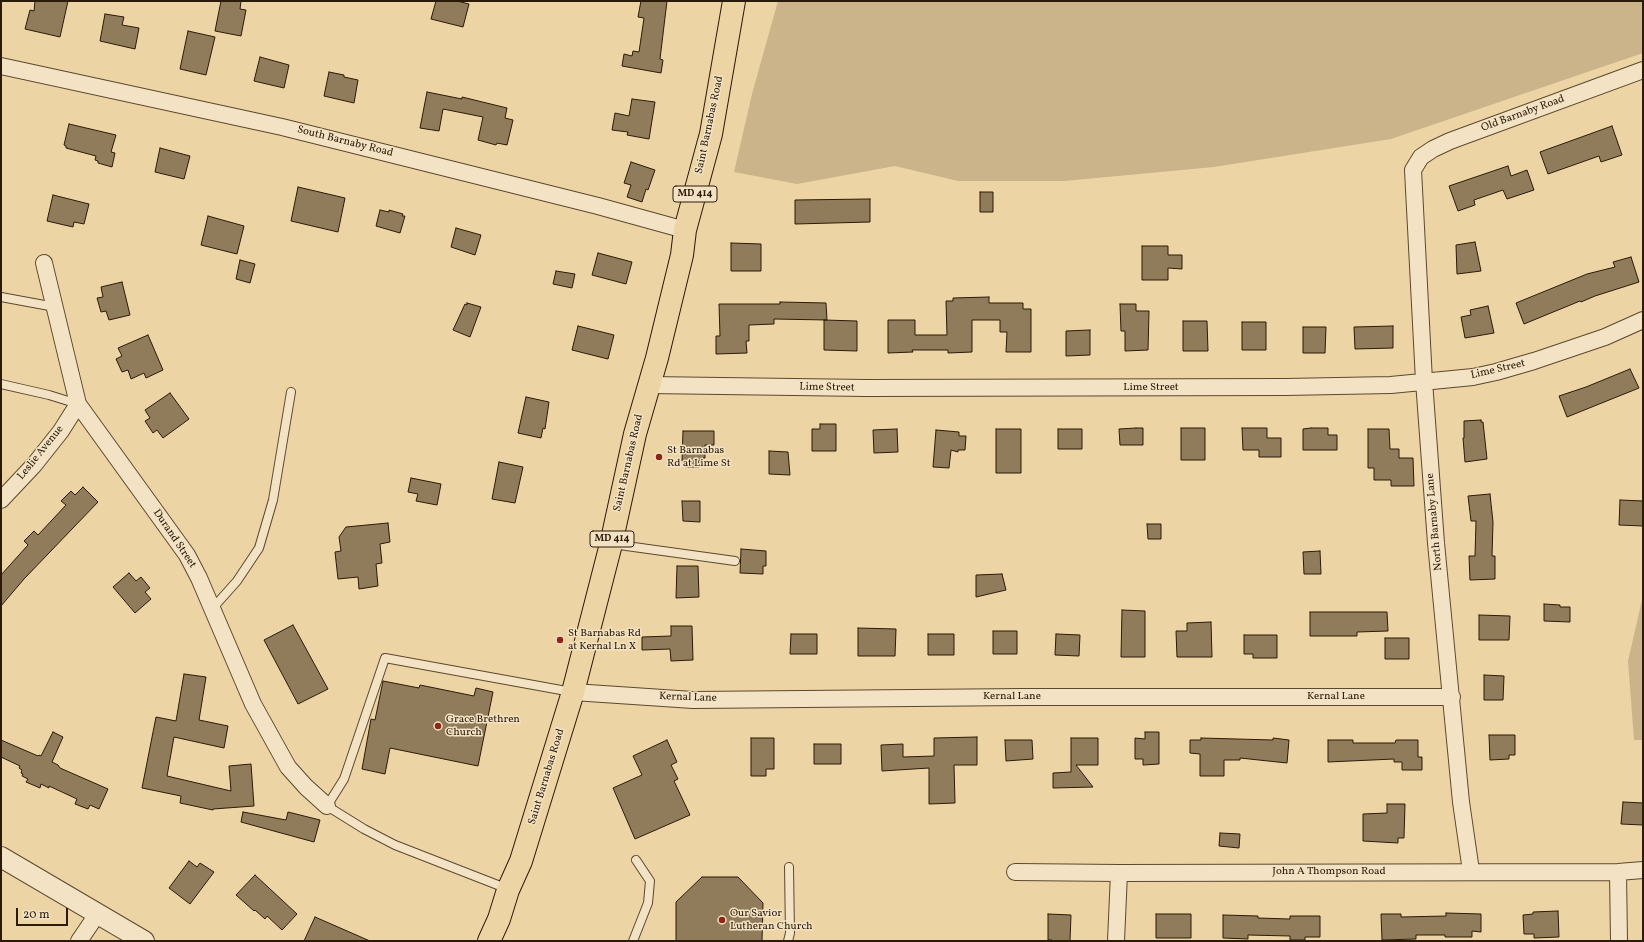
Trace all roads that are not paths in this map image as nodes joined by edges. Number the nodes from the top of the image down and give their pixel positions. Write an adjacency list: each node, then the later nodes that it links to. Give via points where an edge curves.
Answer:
1 (734, 1): 5 (main road, Saint Barnabas Road / MD 414, via 711,134)
2 (1, 66): 5 (street, South Barnaby Road, via 282,127)
3 (1643, 70): 4 (street, Old Barnaby Road, via 1450,141 1421,157)
4 (1413, 170): 10 (street, North Barnaby Lane)
5 (685, 230): 12 (main road, Saint Barnabas Road / MD 414, via 682,255)
6 (44, 263): 8 (street, Durand Street)
7 (1, 297): 8 (lane)
8 (55, 307): 14 (street, Durand Street)
9 (1643, 320): 10 (street, Lime Street, via 1605,337 1496,372 1473,377)
10 (1424, 381): 12 (street, Lime Street, via 1391,385 1277,387 866,388); 20 (street, North Barnaby Lane, via 1436,543)
11 (1, 384): 14 (lane)
12 (649, 385): 16 (main road, Saint Barnabas Road / MD 414, via 635,434)
13 (291, 392): 18 (lane, via 273,500 258,548 238,581)
14 (78, 404): 15 (street, Leslie Avenue, via 61,431 34,465); 18 (street, Durand Street, via 187,555)
15 (2, 497)
16 (611, 544): 17 (lane); 19 (main road, Saint Barnabas Road / MD 414)
17 (735, 561)
18 (212, 610): 21 (street, Durand Street, via 269,736 288,768)
19 (573, 692): 20 (street, Kernal Lane, via 693,700); 21 (lane, via 385,658 344,778); 30 (main road, Saint Barnabas Road / MD 414, via 521,861)
20 (1452, 697): 26 (street, North Barnaby Lane, via 1461,802)
21 (327, 806): 30 (lane, via 395,845)
22 (1, 857): 31 (street)
23 (636, 860): 35 (lane, via 650,881 648,903)
24 (789, 867): 36 (lane)
25 (1643, 870): 28 (street, John A Thompson Road)
26 (1471, 871): 28 (street, John A Thompson Road); 29 (street, John A Thompson Road)
27 (1015, 872): 29 (street, John A Thompson Road)
28 (1618, 872): 38 (street)
29 (1119, 873): 37 (street)
30 (508, 890): 34 (main road, Saint Barnabas Road / MD 414)
31 (98, 913): 32 (street); 33 (street)
32 (79, 941)
33 (144, 941)
34 (489, 941)
35 (633, 941)
36 (788, 941)
37 (1116, 941)
38 (1619, 941)

